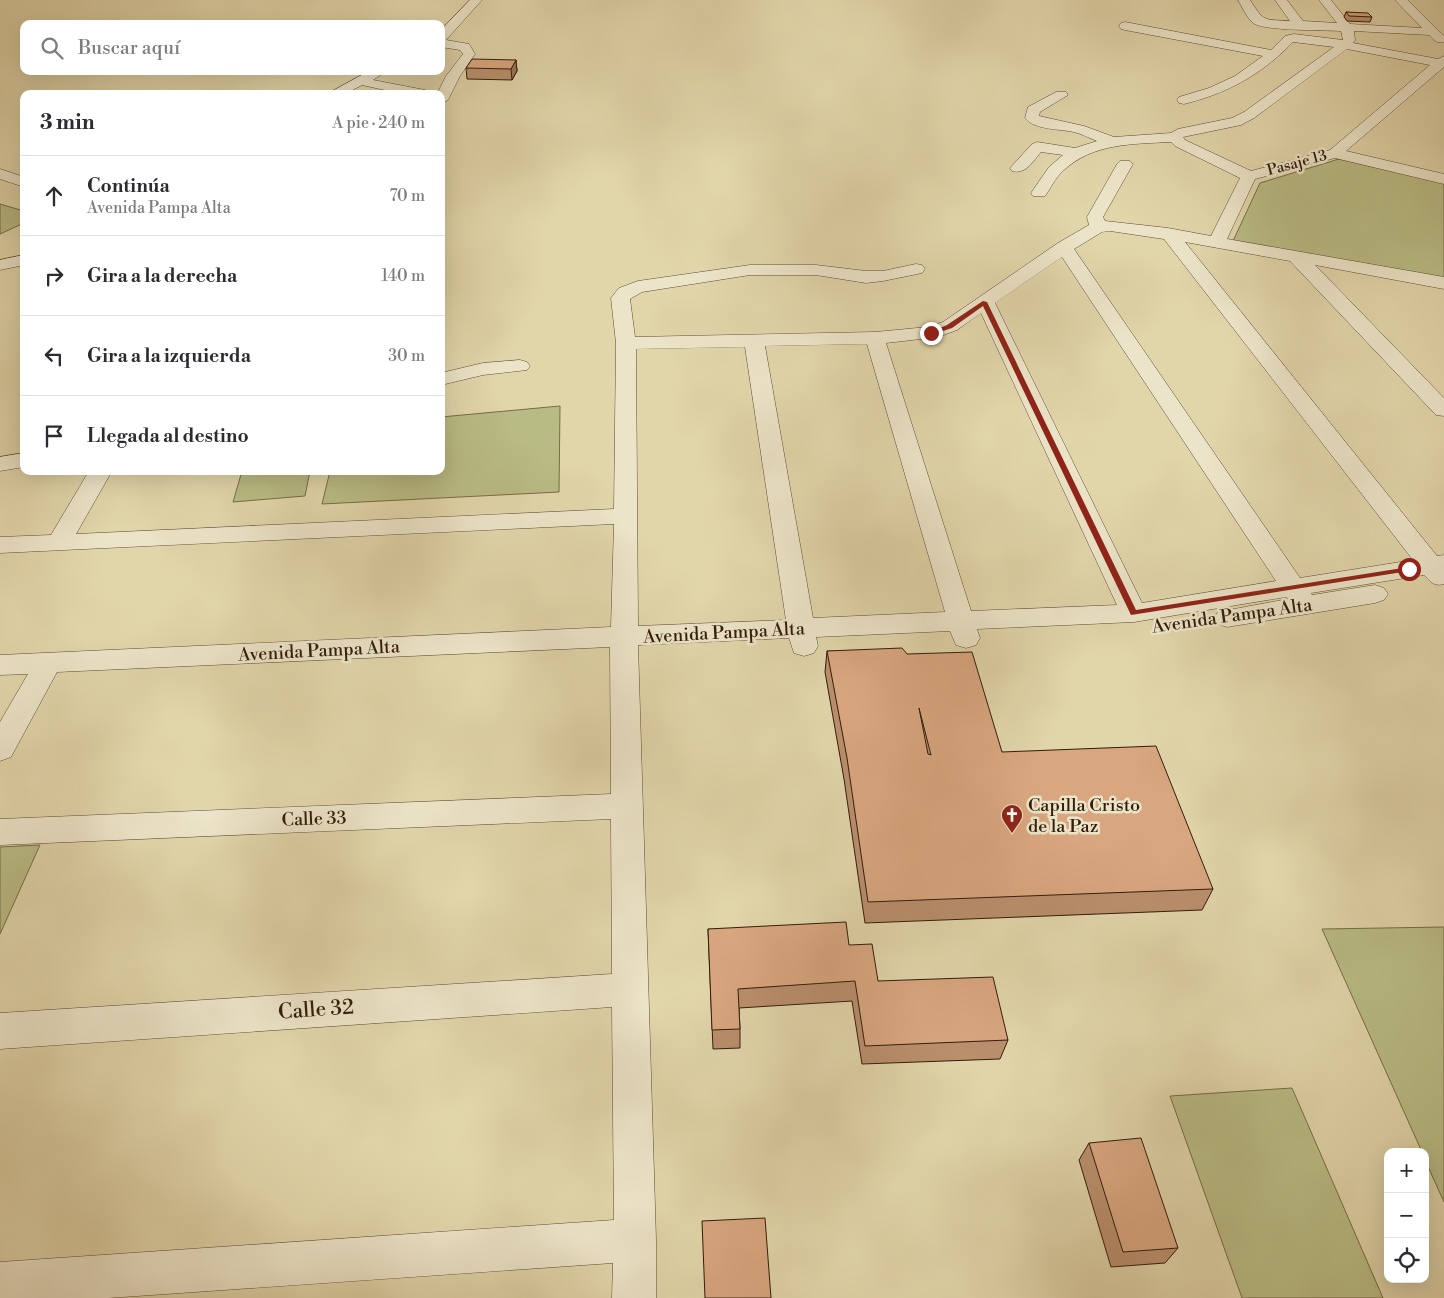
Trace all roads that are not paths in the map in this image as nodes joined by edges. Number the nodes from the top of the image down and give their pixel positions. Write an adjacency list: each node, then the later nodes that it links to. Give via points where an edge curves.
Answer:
1 (476, 0): 10 (street)
2 (1244, 0): 7 (street, via 1259,22)
3 (1281, 0): 7 (street)
4 (1325, 0): 8 (street)
5 (1401, 0): 9 (street)
6 (1125, 26): 14 (street)
7 (1300, 26): 8 (street)
8 (1347, 28): 9 (street); 13 (street, via 1349,40)
9 (1436, 30): 12 (street)
10 (445, 34)
11 (445, 44): 20 (street, via 465,48 469,54)
12 (1444, 44)
13 (1345, 45): 14 (street, via 1294,38); 15 (street); 23 (street, via 1249,115 1236,122 1178,133)
14 (1274, 54): 22 (street, via 1240,79)
15 (1442, 61): 26 (street, Pasaje 13)
16 (371, 75): 17 (street)
17 (360, 80): 18 (street); 19 (street)
18 (341, 90)
19 (406, 90)
20 (445, 92)
21 (1060, 95): 24 (street, via 1033,110 1032,118 1079,129)
22 (1184, 100)
23 (1175, 137): 24 (street); 30 (street, via 1180,143)
24 (1113, 142): 25 (street)
25 (1076, 153): 28 (street, via 1037,147); 34 (street, via 1057,168)
26 (1334, 154): 30 (street, Pasaje 13); 32 (street)
27 (1125, 164): 35 (street, via 1095,217)
28 (1018, 168)
29 (0, 174): 31 (street); 33 (street)
30 (1249, 176): 37 (street, Pasaje 13)
31 (20, 177)
32 (1444, 179)
33 (20, 181)
34 (1039, 193)
35 (1098, 227): 36 (street); 38 (street)
36 (1168, 234): 37 (street); 57 (street)
37 (1217, 242): 39 (street)
38 (1064, 247): 44 (street); 58 (street)
39 (1296, 256): 43 (street); 50 (street)
40 (20, 261): 41 (street)
41 (0, 265)
42 (916, 269): 47 (street, via 866,277 816,270 750,270 638,287 620,298)
43 (1444, 283)
44 (985, 302): 45 (street, via 950,326 931,333); 59 (street)
45 (875, 338): 46 (street); 60 (street)
46 (754, 341): 47 (street); 61 (street)
47 (626, 343): 54 (street)
48 (520, 366): 49 (street, via 483,369)
49 (445, 378)
50 (1444, 410)
51 (20, 461): 52 (street)
52 (0, 464)
53 (99, 475): 55 (street)
54 (626, 516): 55 (street); 62 (street)
55 (59, 542): 56 (street)
56 (0, 545)
57 (1441, 573): 58 (street, Avenida Pampa Alta)
58 (1299, 597): 59 (street, Avenida Pampa Alta); 60 (street, Avenida Pampa Alta, via 1142,629)
59 (1134, 613): 60 (street, Avenida Pampa Alta)
60 (964, 630): 61 (street, Avenida Pampa Alta)
61 (802, 638): 62 (street, Avenida Pampa Alta)
62 (624, 646): 64 (street, Avenida Pampa Alta); 67 (street)
63 (0, 665): 64 (street, Avenida Pampa Alta)
64 (42, 672): 65 (street, Avenida Pampa Alta); 66 (street)
65 (0, 683)
66 (0, 749)
67 (628, 806): 68 (street, Calle 33); 69 (street)
68 (0, 832)
69 (631, 989): 70 (street, Calle 32); 71 (street)
70 (0, 1031)
71 (635, 1240): 72 (street); 73 (street)
72 (0, 1284)
73 (634, 1298)

